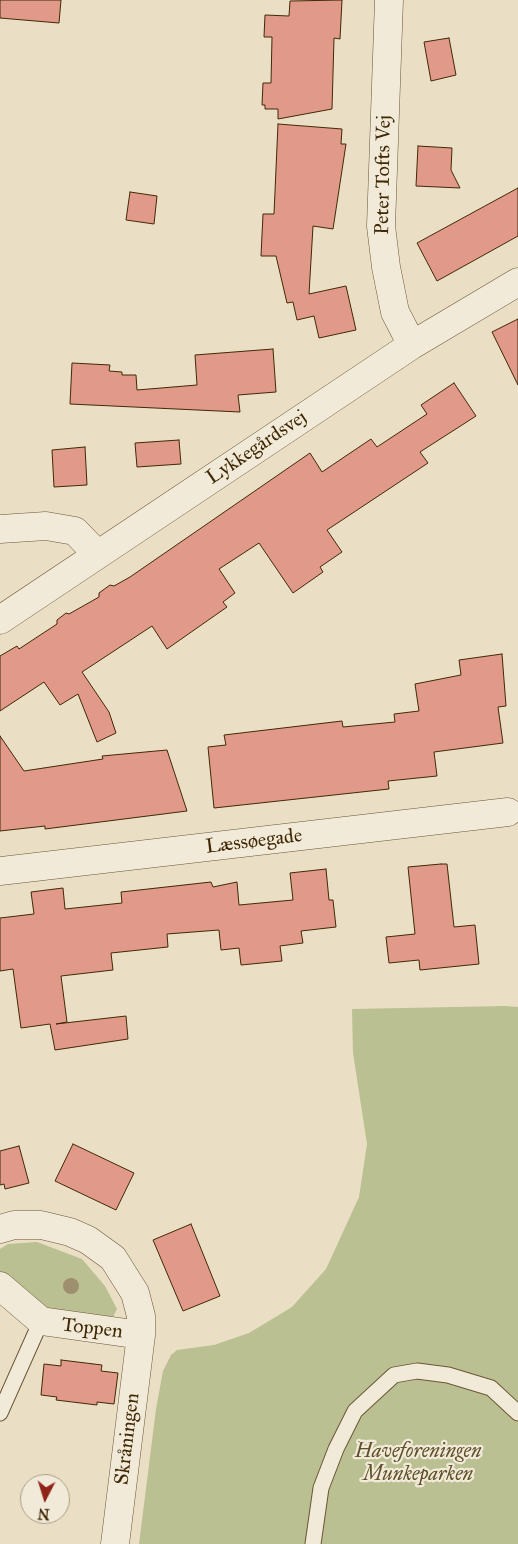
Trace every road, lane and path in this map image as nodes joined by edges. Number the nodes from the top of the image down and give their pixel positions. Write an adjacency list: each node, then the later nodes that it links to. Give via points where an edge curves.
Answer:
1 (389, 0): 3 (street, Peter Tofts Vej, via 381,226 395,312)
2 (518, 282): 3 (street, Lykkegårdsvej)
3 (412, 345): 5 (street, Lykkegårdsvej)
4 (0, 529): 5 (street, via 46,526 75,531)
5 (97, 554): 6 (street, Lykkegårdsvej)
6 (0, 620)
7 (508, 812): 8 (street, Læssøegade)
8 (0, 871)
9 (0, 1230): 12 (street, Toppen, via 14,1225 41,1225 88,1240 113,1258 135,1293 141,1316)
10 (0, 1286): 11 (street, Toppen)
11 (41, 1321): 12 (street, Toppen); 13 (lane)
12 (141, 1335): 15 (street, Skråningen)
13 (0, 1413)
14 (518, 1413): 16 (lane, via 491,1388 448,1375 417,1371 394,1374 355,1411 336,1449 321,1488)
15 (115, 1544)
16 (313, 1544)

